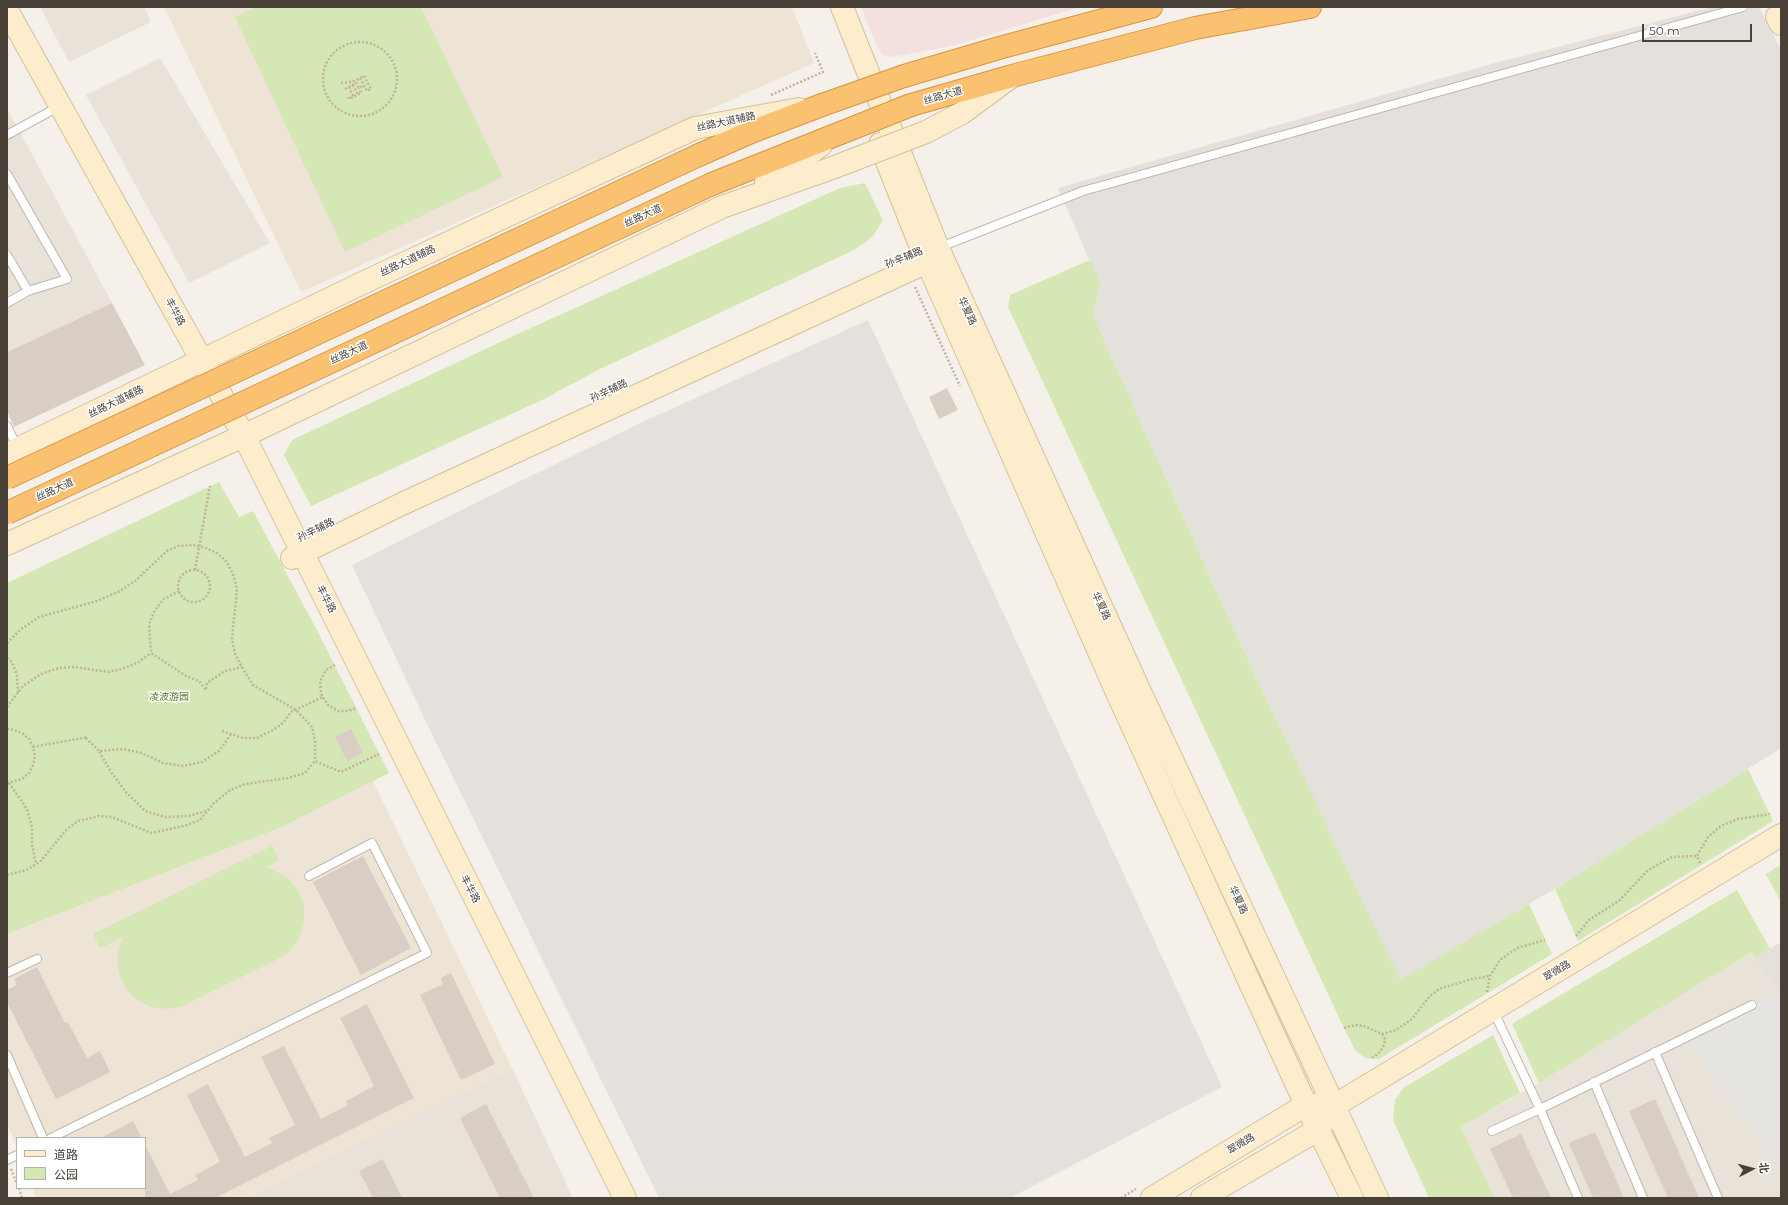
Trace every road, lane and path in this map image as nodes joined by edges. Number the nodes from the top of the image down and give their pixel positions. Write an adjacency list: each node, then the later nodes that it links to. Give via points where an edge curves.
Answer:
1 (826, 7): 29 (street, 华夏路)
2 (842, 7): 29 (street, 华夏路)
3 (1151, 7): 22 (highway, bridge, via 904,76)
4 (1310, 7): 10 (highway, 丝路大道, via 1195,28)
5 (1743, 7): 29 (lane, via 1083,191)
6 (7, 10): 23 (street, 丰华路)
7 (7, 31): 23 (street, 丰华路)
8 (815, 53): 9 (path)
9 (823, 72)
10 (1012, 76): 26 (highway, 丝路大道, bridge, via 911,105); 28 (street, bridge, via 962,113 926,132)
11 (360, 78): 11 (path, via 364,76 371,89 367,91); 12 (path)
12 (342, 83)
13 (360, 83): 17 (path)
14 (353, 85): 16 (path); 17 (path, via 356,83); 19 (path)
15 (363, 86): 17 (path)
16 (349, 87): 18 (path); 21 (path)
17 (360, 88): 19 (path, via 361,93)
18 (345, 90)
19 (358, 95): 21 (path)
20 (349, 97): 21 (path)
21 (354, 97)
22 (822, 105): 33 (street, 丝路大道辅路, via 695,128); 37 (highway, bridge, via 699,155)
23 (56, 109): 25 (lane); 33 (street, 丰华路)
24 (338, 109): 24 (path, via 348,115 360,117 382,110 390,102 398,80 390,56 381,47 369,42 356,42 343,46 333,53 326,64 324,90)
25 (7, 134)
26 (833, 136): 28 (street, via 784,172); 39 (highway, 丝路大道, bridge, via 712,184)
27 (7, 174): 31 (lane, via 67,279)
28 (722, 207): 35 (street)
29 (929, 253): 42 (street, 孙辛辅路, via 427,476); 84 (street, 华夏路, via 1118,695); 85 (street, 华夏路, via 1134,678)
30 (7, 255): 31 (lane)
31 (28, 291): 32 (lane)
32 (7, 303)
33 (197, 363): 35 (street, 丰华路); 36 (street, 丝路大道辅路)
34 (7, 426): 36 (lane)
35 (238, 438): 40 (street); 42 (street, 丰华路)
36 (12, 452)
37 (7, 478)
38 (210, 486): 41 (path)
39 (7, 513)
40 (7, 544)
41 (200, 547): 43 (path); 45 (path, via 178,546 167,552 120,591 97,601 39,617); 49 (path, via 216,553 227,562 234,574 237,588 232,638 235,654)
42 (294, 549): 93 (street, 丰华路); 94 (street, 丰华路)
43 (195, 570): 44 (path, via 183,574 178,584); 44 (path, via 203,572 210,581 207,596 203,600 193,602 184,598)
44 (179, 591): 46 (path, via 164,599 155,610 149,624)
45 (7, 643)
46 (152, 653): 49 (path, via 186,676 199,681 206,690 207,683 214,677 225,670); 50 (path, via 132,665 108,672 74,667 59,668 41,674 23,686)
47 (7, 658): 50 (path, via 12,662 17,675)
48 (335, 665): 51 (path, via 326,670 320,681)
49 (242, 667): 54 (path, via 254,685)
50 (18, 694): 52 (path)
51 (323, 697): 53 (path, via 328,705 338,711); 54 (path)
52 (7, 707)
53 (356, 708)
54 (296, 710): 57 (path, via 290,712 273,730 257,738 243,738); 61 (path, via 312,727)
55 (7, 729): 58 (path, via 22,733)
56 (222, 732): 57 (path)
57 (231, 734): 59 (path, via 219,751 202,762 182,766 163,763 142,753 123,749)
58 (33, 747): 59 (path, via 87,737); 62 (path, via 35,756 29,773 22,779)
59 (99, 751): 63 (path, via 126,792 145,811 165,817 189,816)
60 (379, 754): 61 (path, via 340,772)
61 (315, 761): 63 (path, via 305,773 245,784 230,790)
62 (8, 783): 67 (path, via 27,809 32,827)
63 (207, 811): 67 (path, via 200,820 151,833 112,817 99,816 78,821 65,831)
64 (1770, 814): 66 (path, via 1738,819 1721,826 1708,837)
65 (1781, 835): 76 (street, 翠微路)
66 (1697, 856): 68 (path); 71 (path, via 1672,857 1648,870 1620,900 1589,920)
67 (36, 864): 69 (path, via 26,870)
68 (1702, 865)
69 (7, 875)
70 (309, 876): 90 (lane, via 372,843 427,953)
71 (1576, 936)
72 (1545, 940): 75 (path, via 1517,948 1500,960)
73 (37, 959): 74 (lane)
74 (7, 973)
75 (1490, 976): 76 (path); 79 (path, via 1439,989 1429,997 1412,1019 1396,1030)
76 (1490, 1002): 85 (street, 翠微路); 86 (lane)
77 (1752, 1005): 80 (lane)
78 (1344, 1028): 79 (path, via 1364,1026)
79 (1382, 1034): 82 (path, via 1385,1039 1384,1045)
80 (1655, 1052): 83 (lane); 101 (lane)
81 (7, 1055): 89 (lane)
82 (1372, 1058)
83 (1594, 1082): 86 (lane); 100 (lane)
84 (1306, 1105): 85 (street); 87 (street, 华夏路); 95 (street, 翠微路)
85 (1334, 1106): 87 (street, 翠微路); 98 (street, 华夏路)
86 (1540, 1109): 88 (lane); 99 (lane)
87 (1319, 1129): 96 (street, 翠微路); 97 (street, 华夏路)
88 (1492, 1131)
89 (43, 1137)
90 (53, 1137)
91 (16, 1156): 92 (lane)
92 (7, 1160)
93 (614, 1198)
94 (625, 1198)
95 (1152, 1198)
96 (1202, 1198)
97 (1352, 1198)
98 (1377, 1198)
99 (1578, 1198)
100 (1643, 1198)
101 (1718, 1198)

